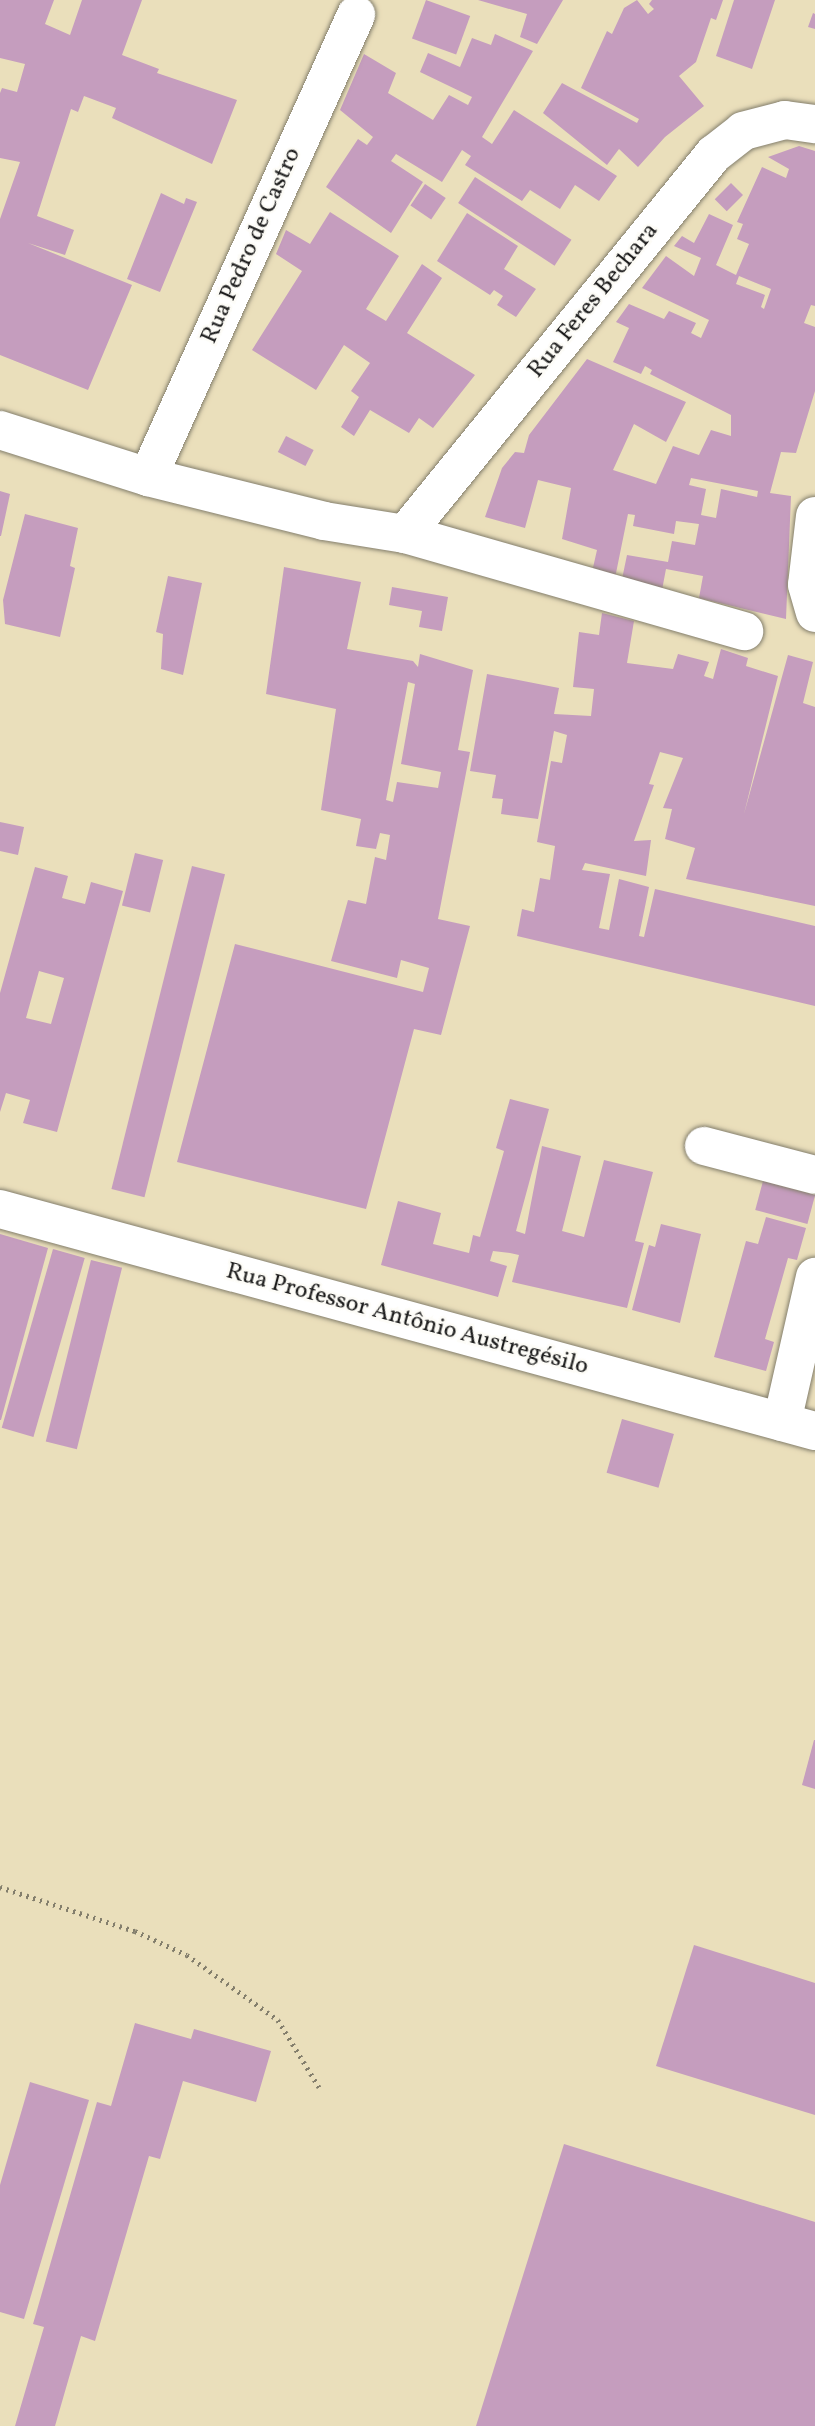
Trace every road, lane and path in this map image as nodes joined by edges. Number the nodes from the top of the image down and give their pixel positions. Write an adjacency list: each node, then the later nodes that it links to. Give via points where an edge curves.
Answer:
1 (356, 15): 4 (street, Rua Pedro de Castro)
2 (815, 124): 6 (street, Rua Feres Bechara, via 785,120 743,131 714,154)
3 (0, 430): 4 (street)
4 (148, 477): 6 (street, via 324,521)
5 (815, 516): 7 (street, via 807,585)
6 (405, 534): 8 (street)
7 (815, 613)
8 (744, 631)
9 (704, 1146): 10 (street)
10 (815, 1175)
11 (0, 1209): 13 (street, Rua Professor Antônio Austregésilo)
12 (815, 1277): 13 (street)
13 (798, 1426)
14 (0, 1887): 15 (path, via 135,1931 187,1955 278,2020)
15 (319, 2087)

